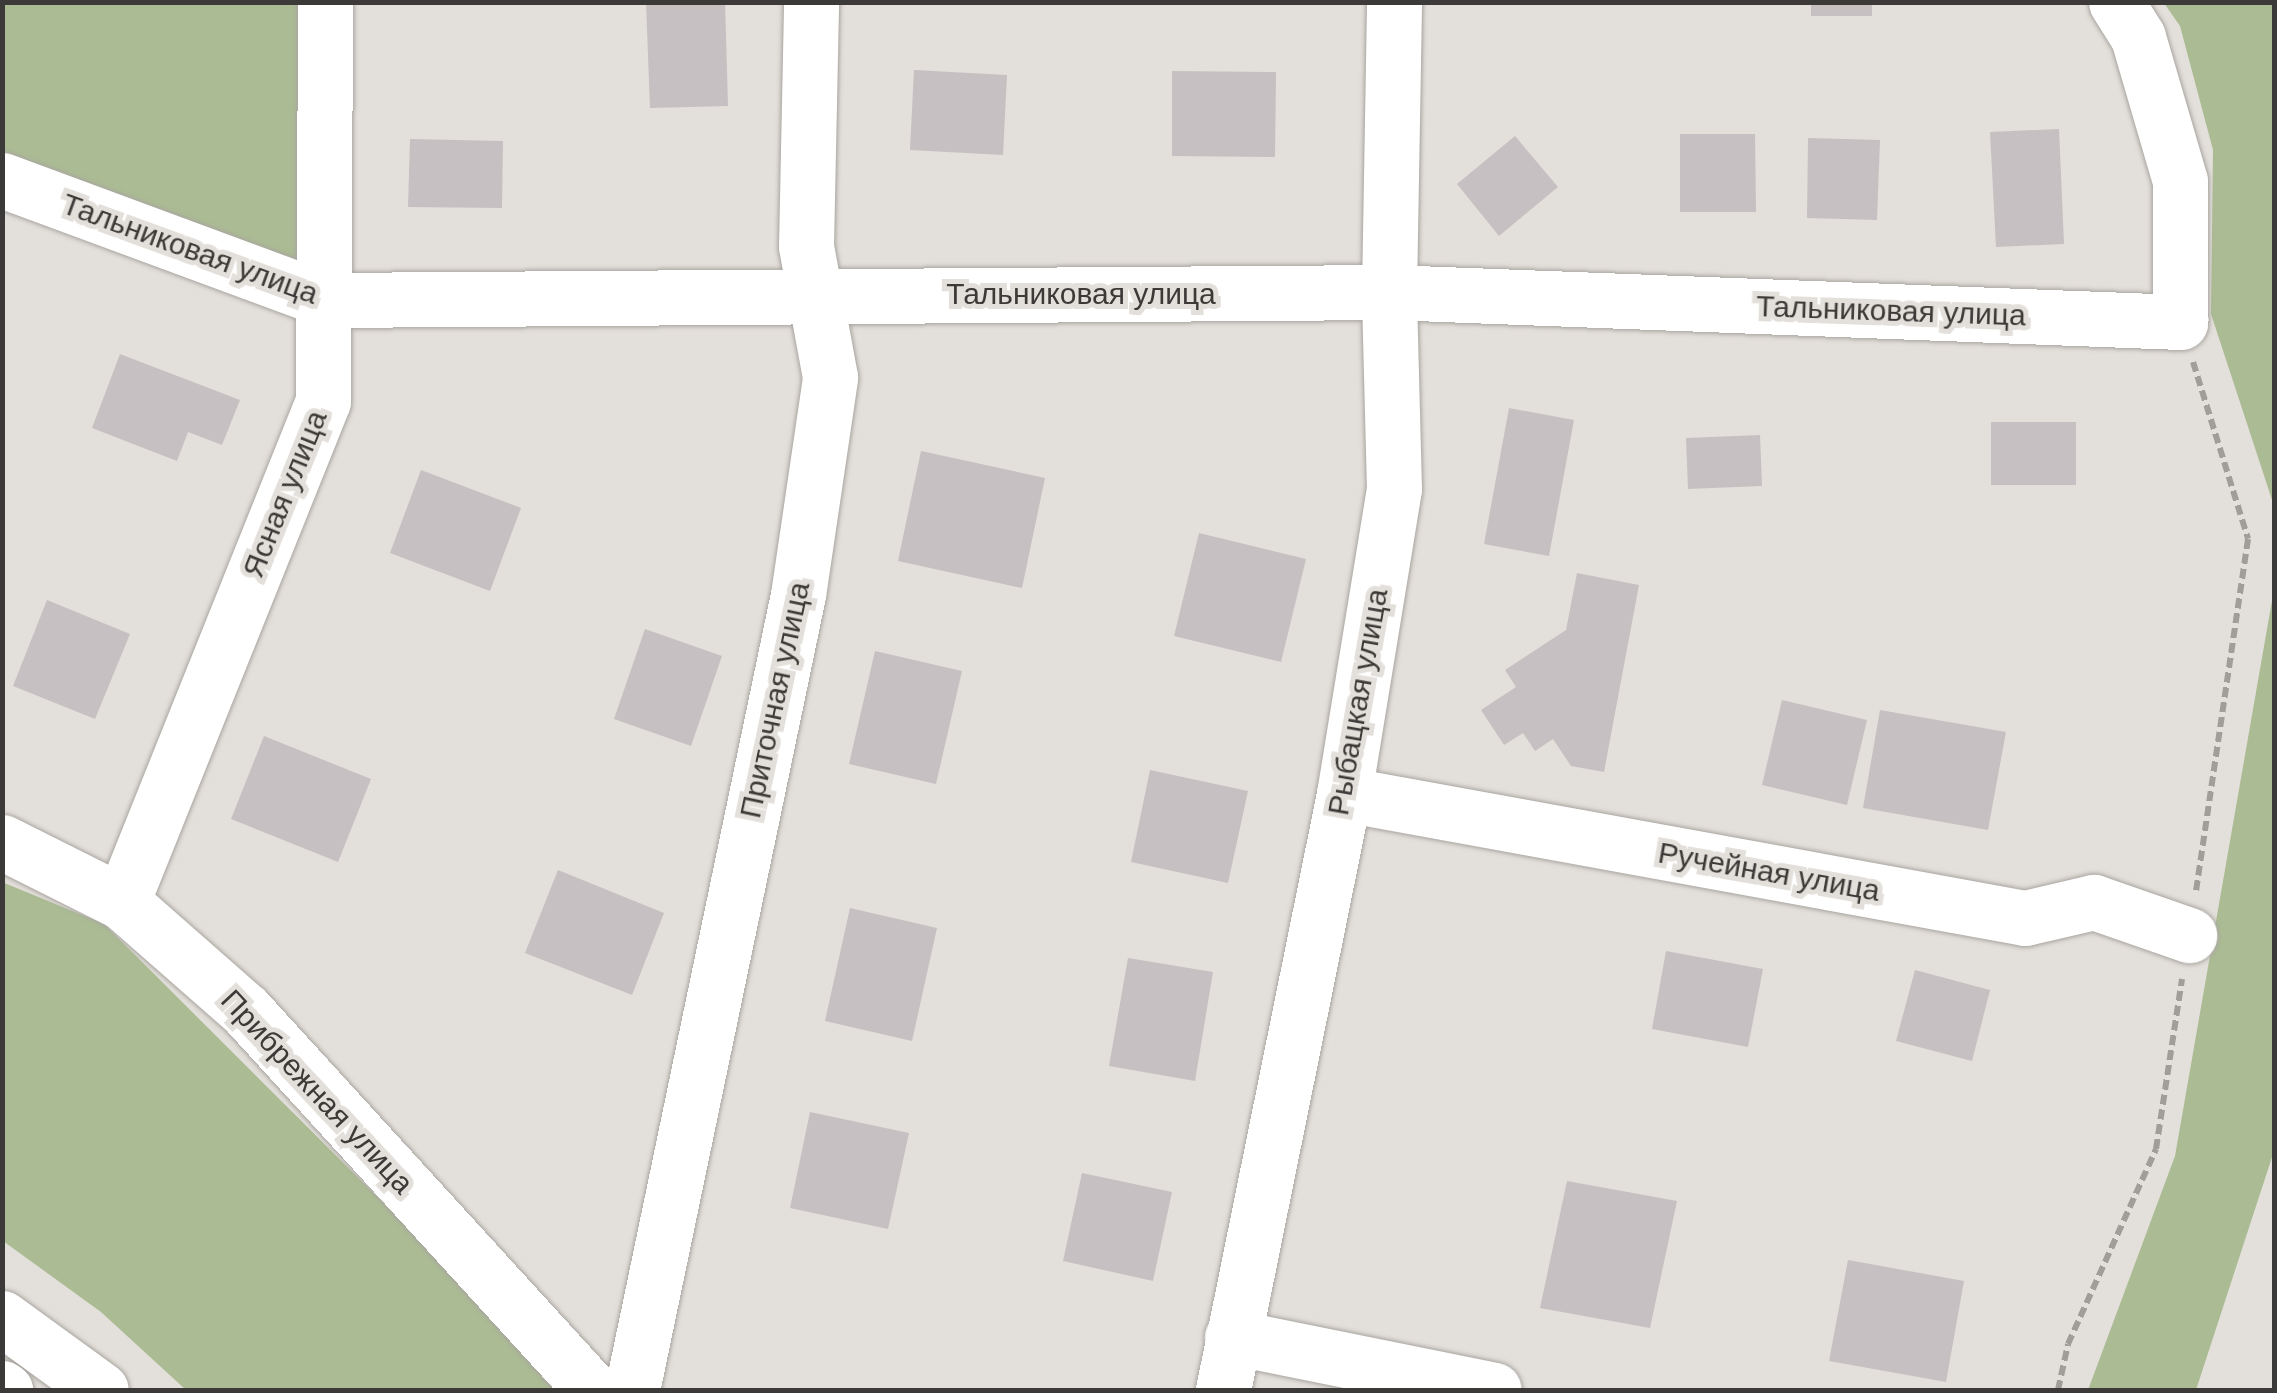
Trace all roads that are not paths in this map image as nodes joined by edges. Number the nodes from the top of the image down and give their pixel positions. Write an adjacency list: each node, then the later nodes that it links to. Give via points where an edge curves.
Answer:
1 (324, 2): 8 (street, Ясная улица)
2 (811, 2): 7 (street, Приточная улица, via 806,246)
3 (1394, 2): 6 (street, Рыбацкая улица)
4 (2116, 2): 6 (street, Тальниковая улица, via 2138,37 2180,181 2180,322)
5 (2, 180): 8 (street, Тальниковая улица)
6 (1388, 292): 7 (street, Тальниковая улица); 9 (street, Рыбацкая улица, via 1394,489)
7 (816, 295): 8 (street, Тальниковая улица); 17 (street, Приточная улица, via 830,376 798,595)
8 (326, 300): 11 (street, Ясная улица, via 323,401)
9 (1344, 794): 12 (street, Ручейная улица, via 2025,918 2094,902); 14 (street, Рыбацкая улица)
10 (2, 842): 11 (street, Прибрежная улица)
11 (122, 902): 16 (street, Прибрежная улица, via 246,1011)
12 (2189, 935)
13 (2, 1318): 15 (street)
14 (1232, 1337): 18 (street, Рыбацкая улица); 19 (street)
15 (101, 1390)
16 (592, 1390)
17 (632, 1390)
18 (1223, 1390)
19 (1494, 1390)

